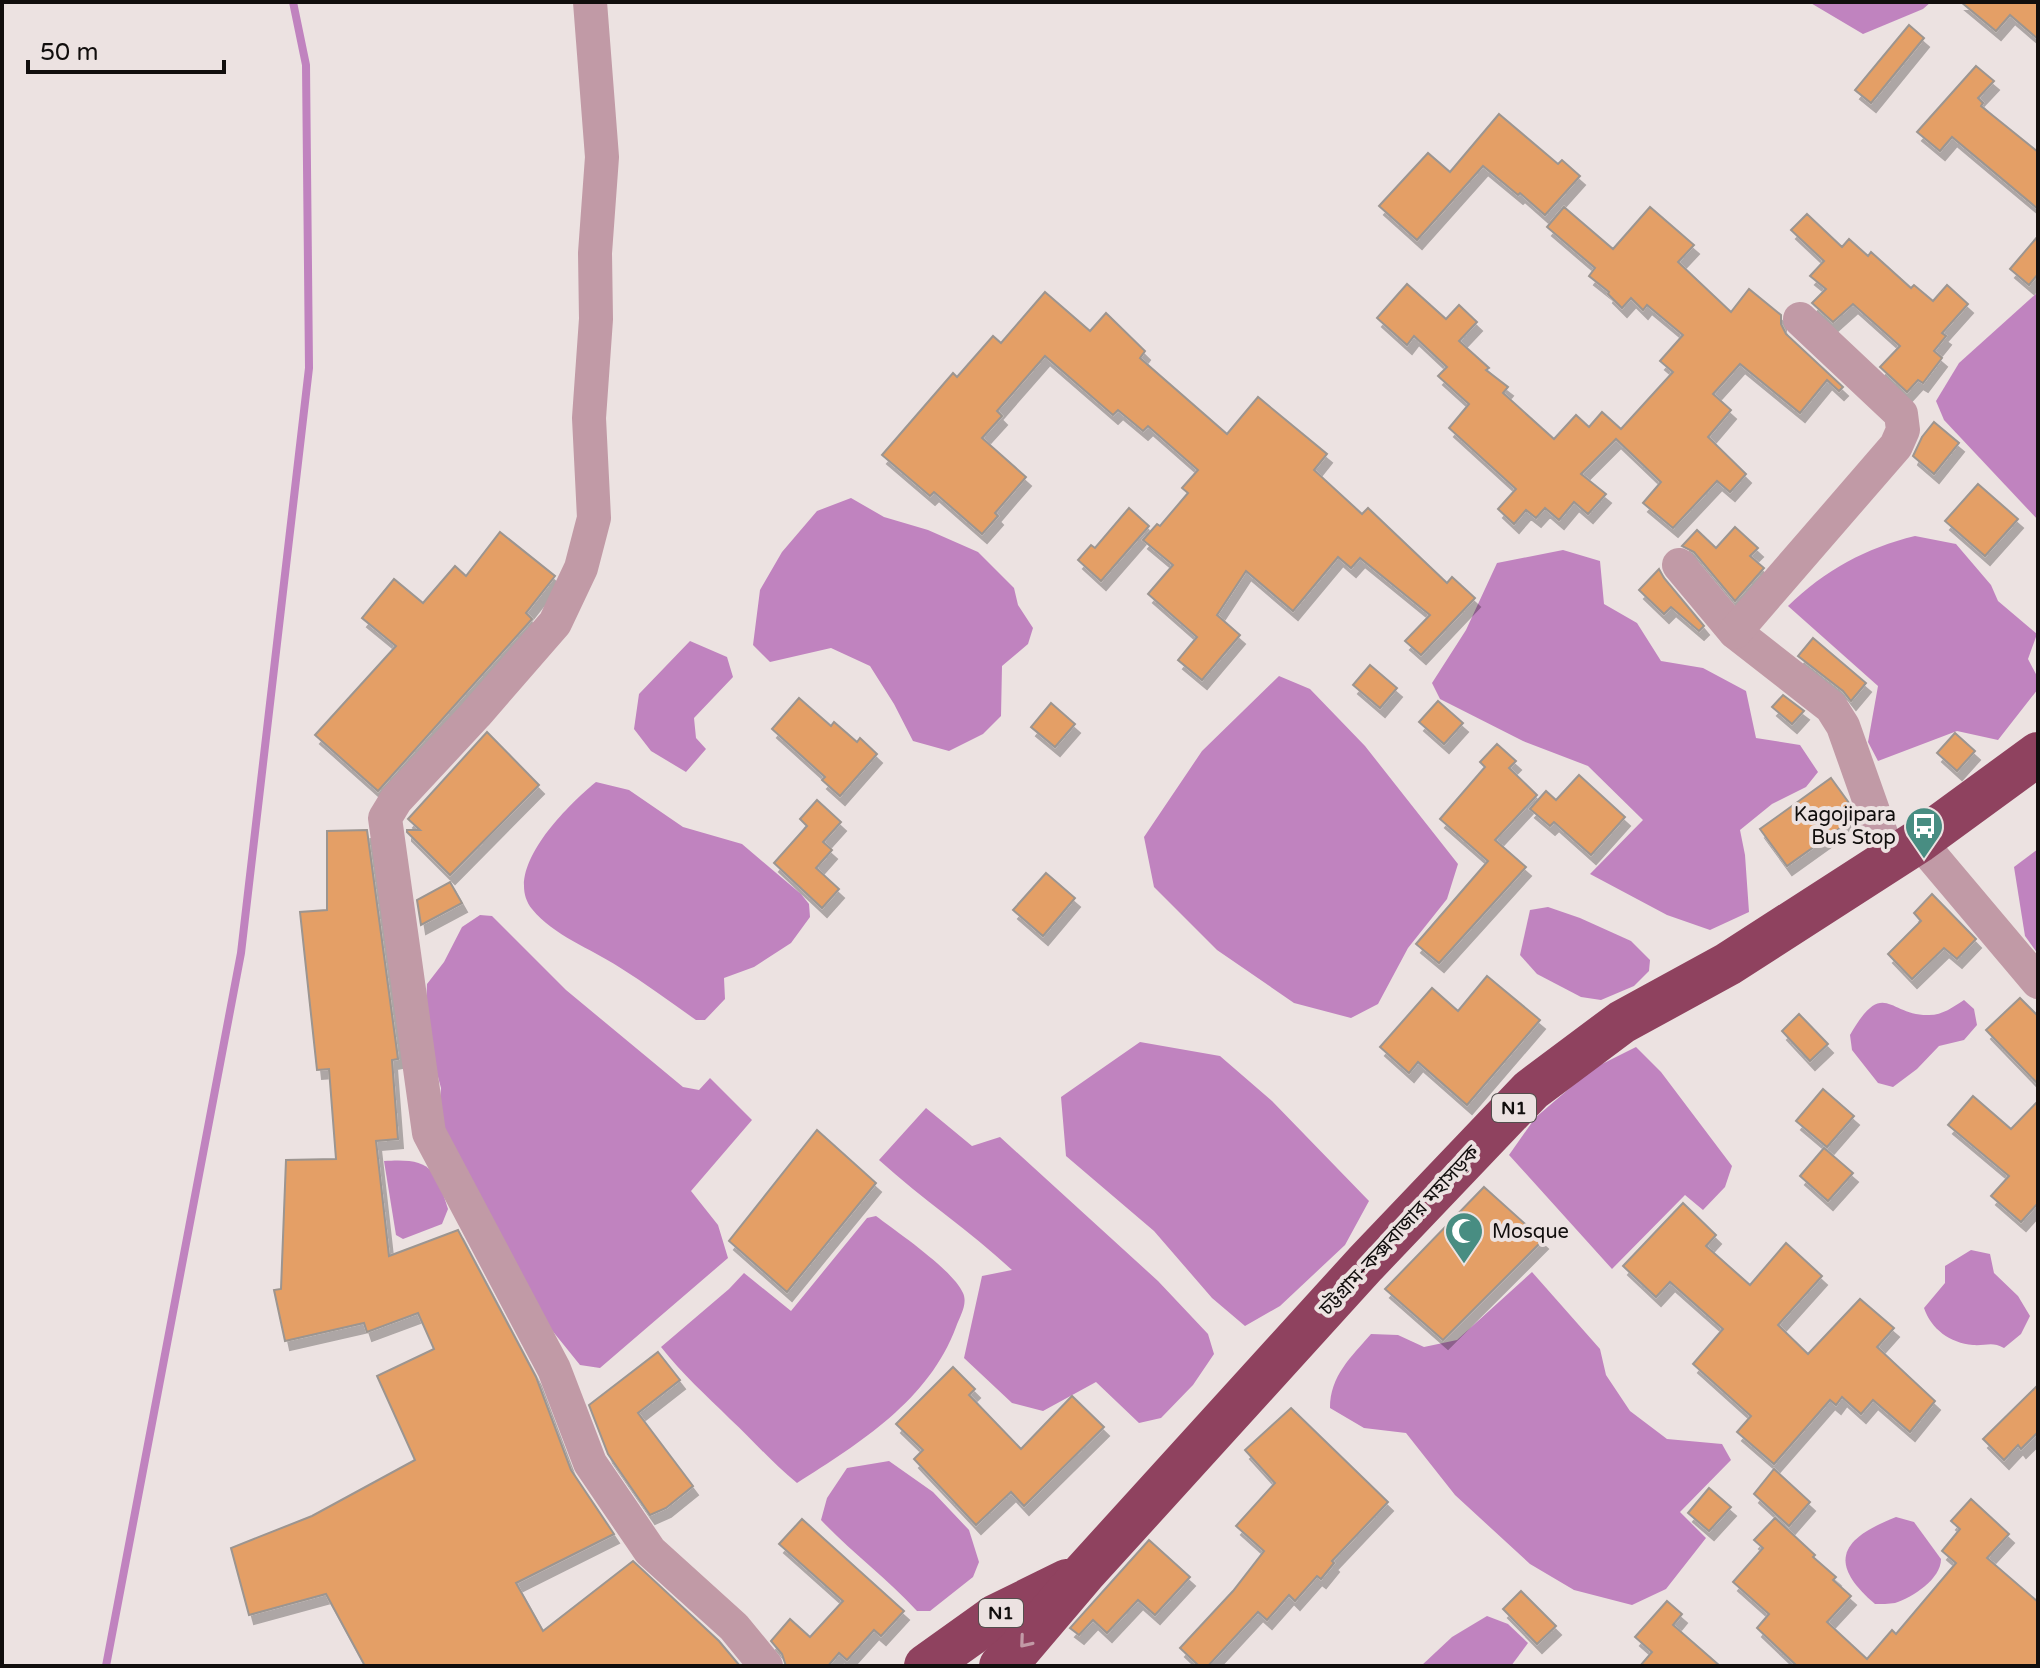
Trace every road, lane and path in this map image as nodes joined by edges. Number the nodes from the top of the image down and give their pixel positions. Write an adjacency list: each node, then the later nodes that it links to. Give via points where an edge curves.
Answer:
1 (590, 2): 9 (street, via 602,157 589,418 594,518 581,568 555,623 385,818 429,1133 554,1369 590,1463 650,1551 734,1627)
2 (1800, 319): 4 (street, via 1901,414 1903,430 1896,446)
3 (1679, 565): 4 (street)
4 (1735, 632): 6 (street, via 1831,707)
5 (2038, 754): 6 (highway, চট্টগ্রাম-কক্সবাজার মহাসড়ক / N1)
6 (1905, 850): 7 (street); 8 (highway, চট্টগ্রাম-কক্সবাজার মহাসড়ক / N1, via 1728,964 1622,1022 1531,1090)
7 (2038, 982)
8 (1084, 1573): 10 (highway, চট্টগ্রাম-কক্সবাজার মহাসড়ক / N1, via 996,1616); 11 (highway, চট্টগ্রাম-কক্সবাজার মহাসড়ক / N1, one-way to 11)
9 (766, 1666)
10 (926, 1666)
11 (1001, 1666)

